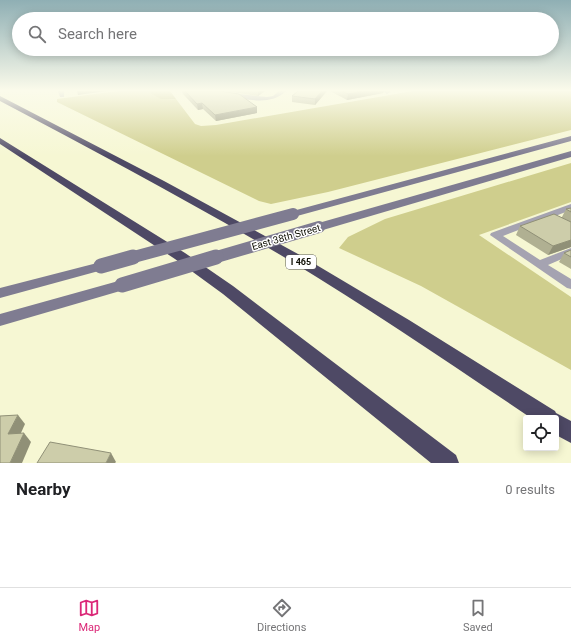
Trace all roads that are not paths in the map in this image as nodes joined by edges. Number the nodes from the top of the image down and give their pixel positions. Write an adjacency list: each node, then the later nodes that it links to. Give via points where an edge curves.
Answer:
1 (27, 113): 3 (highway, I 465)
2 (29, 113): 3 (highway)
3 (33, 116): 15 (highway, I 465, via 269,243 387,314)
4 (571, 138): 13 (main road, East 38th Street, bridge)
5 (0, 140): 18 (highway, via 192,264)
6 (571, 154): 14 (main road, East 38th Street, bridge)
7 (571, 207): 8 (lane)
8 (548, 216): 9 (lane); 11 (lane, via 495,235)
9 (559, 222)
10 (571, 251): 11 (lane)
11 (540, 264): 12 (lane)
12 (571, 284)
13 (0, 293)
14 (0, 320)
15 (543, 415)
16 (559, 425): 17 (highway)
17 (571, 433)
18 (448, 463)

